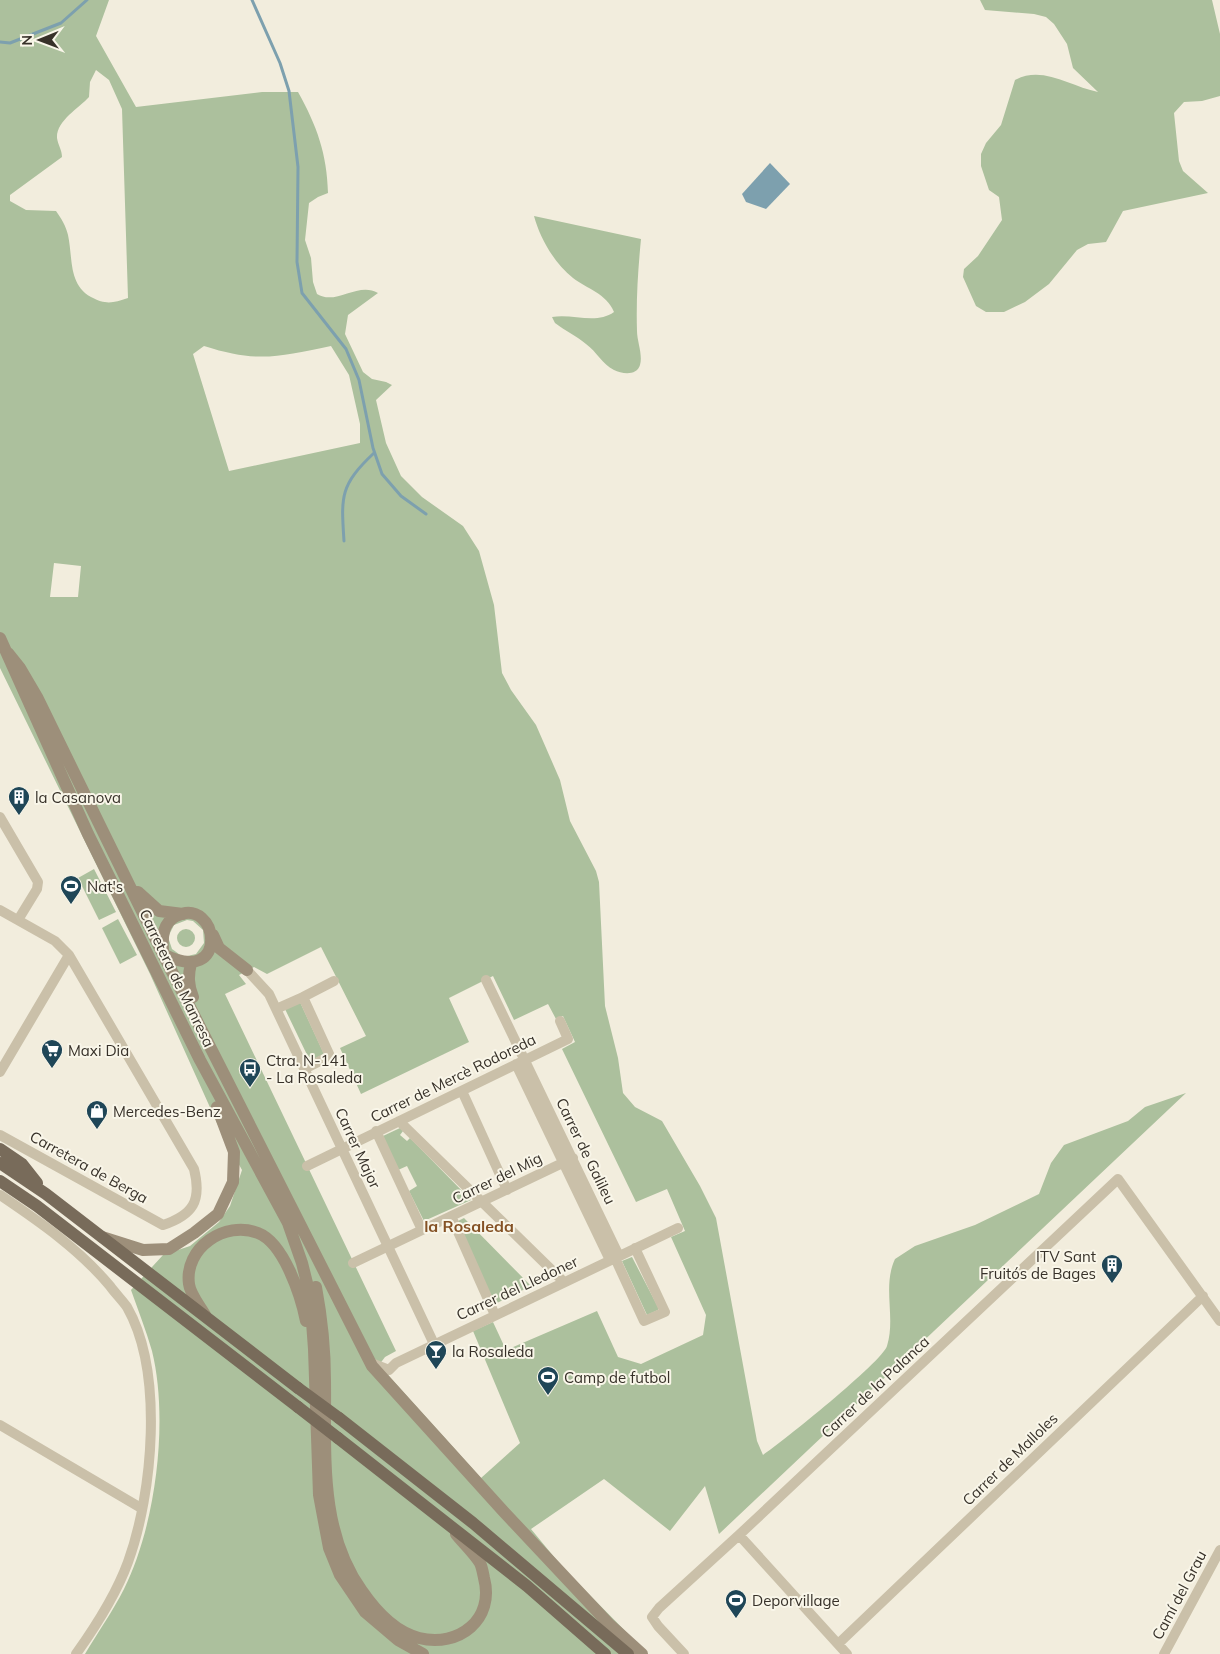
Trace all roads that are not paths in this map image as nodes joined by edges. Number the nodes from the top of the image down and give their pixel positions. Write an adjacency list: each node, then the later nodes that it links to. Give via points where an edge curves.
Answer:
1 (0, 638): 2 (main road, Carretera de Manresa)
2 (4, 658): 4 (main road, Carretera de Manresa, via 18,681); 5 (main road, via 20,668 37,697)
3 (0, 818): 8 (street, via 38,882)
4 (102, 862): 10 (main road, via 150,942); 20 (main road, Carretera de Manresa)
5 (127, 878): 7 (main road, via 158,911); 10 (main road)
6 (0, 910): 8 (street)
7 (183, 914): 9 (main road, via 200,916); 10 (main road, via 172,918 164,930)
8 (18, 920): 11 (street, via 55,941)
9 (211, 930): 12 (main road, via 210,950); 13 (main road, via 219,948)
10 (163, 954): 12 (main road, via 180,962); 19 (main road); 20 (main road, via 162,966 183,1010)
11 (69, 955): 23 (street); 27 (street, Carretera de Berga, via 194,1170 198,1186 194,1203 182,1219 163,1225)
12 (197, 961): 13 (main road); 19 (main road, via 188,974 188,986)
13 (247, 970): 17 (street, Carrer Major, via 269,994)
14 (486, 980): 21 (street, Carrer de Galileu)
15 (334, 981): 16 (street)
16 (303, 997): 17 (street); 22 (street, via 330,1056)
17 (276, 1009): 22 (street, Carrer Major)
18 (560, 1021): 21 (street, Carrer de Mercè Rodoreda, via 568,1038)
19 (205, 1032): 43 (main road)
20 (200, 1060): 42 (main road, via 234,1152 233,1182 218,1214 169,1249 143,1250); 54 (main road, via 288,1223 310,1295)
21 (521, 1062): 24 (street, Carrer de Mercè Rodoreda); 30 (street, Carrer de Galileu)
22 (304, 1069): 28 (street, Carrer Major)
23 (0, 1072)
24 (462, 1091): 25 (street, Carrer de Mercè Rodoreda); 35 (street)
25 (399, 1121): 26 (street, Carrer de Mercè Rodoreda); 38 (street)
26 (376, 1132): 28 (street, Carrer de Mercè Rodoreda); 41 (street)
27 (0, 1135)
28 (342, 1148): 32 (street, Carrer de Mercè Rodoreda); 44 (street, Carrer Major)
29 (0, 1149): 36 (main road, via 22,1164)
30 (568, 1160): 35 (street, Carrer del Mig); 46 (street, Carrer de Galileu)
31 (0, 1163): 36 (main road)
32 (307, 1166)
33 (0, 1171): 56 (main road, via 43,1200)
34 (0, 1181): 56 (main road)
35 (507, 1190): 38 (street, Carrer del Mig)
36 (46, 1194): 42 (main road)
37 (0, 1195): 59 (street, via 46,1225 93,1266 126,1306 144,1346 151,1406 148,1469)
38 (482, 1201): 39 (street, Carrer del Mig); 48 (street)
39 (451, 1216): 41 (street, Carrer del Mig); 51 (street)
40 (678, 1228): 45 (street, Carrer del Lledoner)
41 (422, 1230): 44 (street, Carrer del Mig)
42 (102, 1237): 50 (main road)
43 (307, 1240): 55 (main road); 60 (main road, via 322,1324 328,1493 336,1538 349,1570 375,1608 405,1632 432,1640 459,1636 469,1627 484,1612 487,1590 480,1564)
44 (388, 1246): 47 (street, Carrer del Mig); 53 (street, Carrer Major)
45 (635, 1248): 46 (street, Carrer del Lledoner); 46 (street, Carrer de Galileu, via 665,1312 644,1321)
46 (615, 1258): 48 (street, Carrer del Lledoner)
47 (353, 1263)
48 (564, 1282): 51 (street, Carrer del Lledoner)
49 (1203, 1296): 52 (street); 61 (street, Carrer de la Palanca, via 1118,1179); 63 (street, Carrer de Malloles)
50 (205, 1315): 54 (main road, via 189,1285 191,1262 201,1245 223,1233 240,1230 259,1233 282,1255 304,1312); 56 (main road)
51 (495, 1315): 53 (street, Carrer del Lledoner)
52 (1220, 1321)
53 (434, 1344): 55 (street, Carrer del Lledoner, via 396,1363 389,1370)
54 (314, 1360): 65 (main road, via 319,1495 329,1548 340,1575 365,1612 392,1636)
55 (371, 1364): 69 (main road, via 498,1506)
56 (298, 1397): 58 (main road, bridge); 58 (main road, bridge)
57 (0, 1425): 59 (street)
58 (339, 1428): 60 (main road); 67 (main road, via 534,1582); 68 (main road, via 472,1523)
59 (141, 1508): 64 (street, via 128,1562 100,1620)
60 (443, 1518): 66 (main road)
61 (739, 1535): 63 (street); 70 (street, Carrer de la Palanca, via 652,1617)
62 (1220, 1550): 72 (street, Camí del Grau)
63 (838, 1644): 71 (street)
64 (76, 1654)
65 (423, 1654)
66 (605, 1654)
67 (618, 1654)
68 (628, 1654)
69 (642, 1654)
70 (684, 1654)
71 (847, 1654)
72 (1164, 1654)

